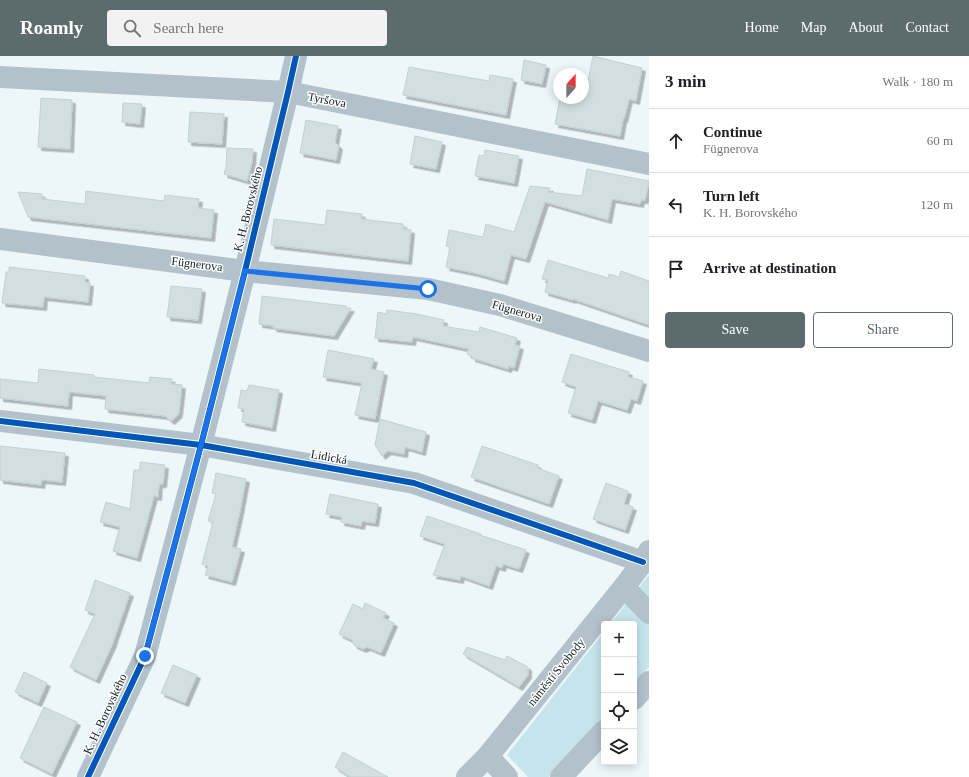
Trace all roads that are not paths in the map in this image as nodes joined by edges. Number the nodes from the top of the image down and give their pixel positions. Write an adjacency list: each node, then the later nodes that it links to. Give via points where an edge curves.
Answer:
1 (296, 56): 3 (street, K. H. Borovského)
2 (0, 77): 3 (street, Tyršova)
3 (288, 92): 4 (street, Tyršova); 6 (street, K. H. Borovského)
4 (649, 164)
5 (0, 239): 6 (street, Fügnerova)
6 (245, 271): 7 (street, Fügnerova, via 428,289 500,305); 9 (street, K. H. Borovského)
7 (649, 351)
8 (0, 421): 9 (street, Lidická)
9 (201, 445): 10 (street, Lidická, via 414,483); 17 (street, K. H. Borovského, via 145,656)
10 (646, 556): 11 (street, náměstí Svobody)
11 (624, 587): 12 (street); 16 (street, náměstí Svobody)
12 (649, 613)
13 (649, 682): 14 (street)
14 (637, 696)
15 (601, 734): 20 (street)
16 (488, 756): 18 (street, náměstí Svobody); 19 (street)
17 (88, 777)
18 (467, 777)
19 (507, 777)
20 (561, 777)

